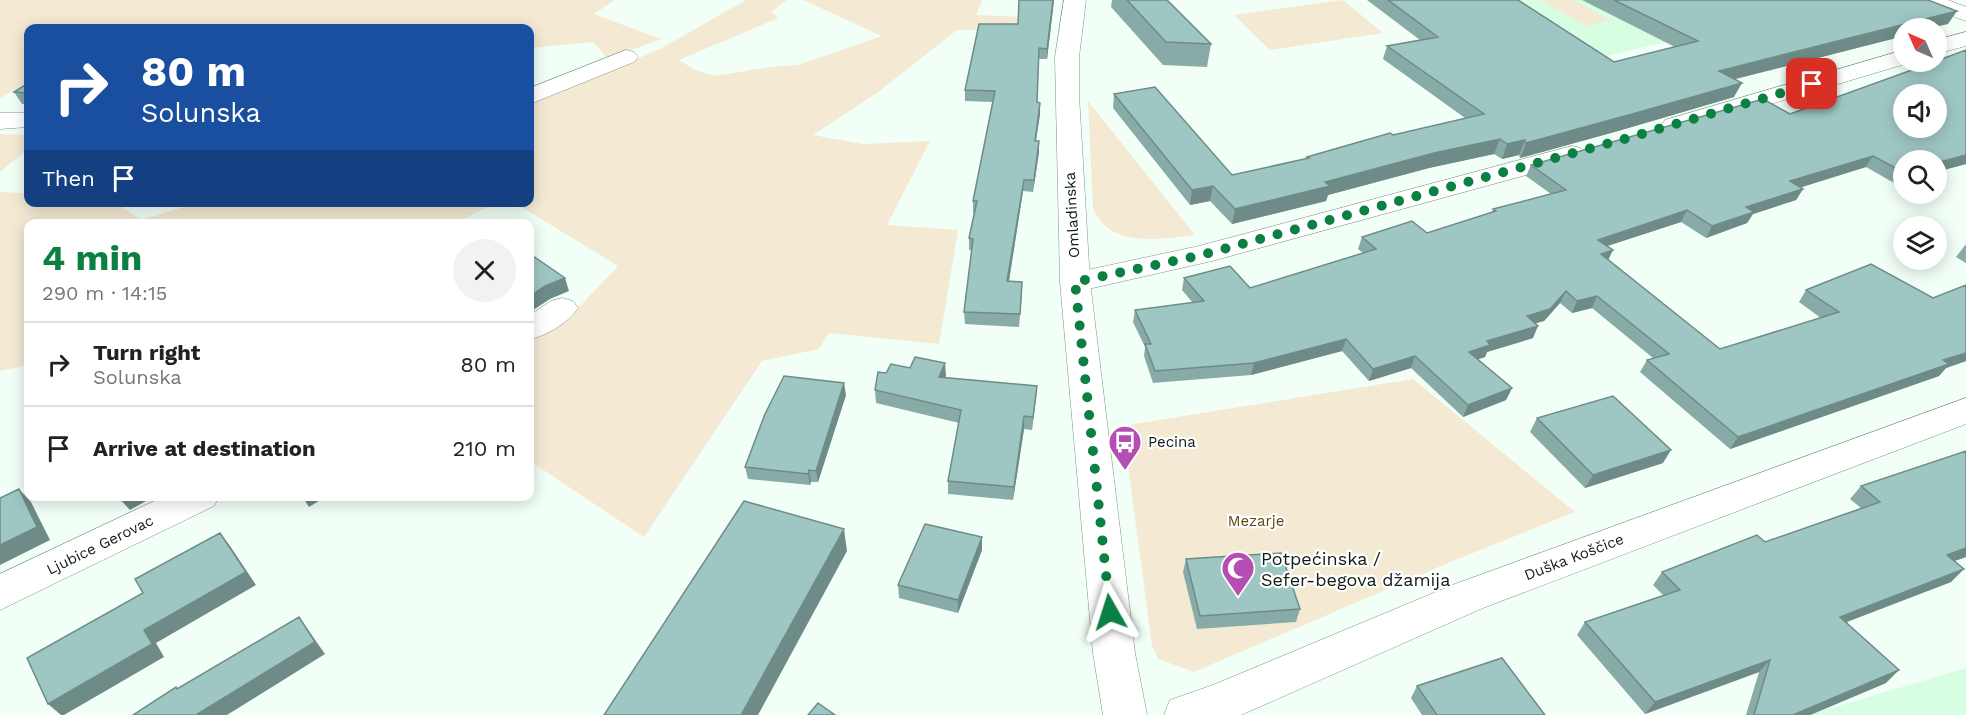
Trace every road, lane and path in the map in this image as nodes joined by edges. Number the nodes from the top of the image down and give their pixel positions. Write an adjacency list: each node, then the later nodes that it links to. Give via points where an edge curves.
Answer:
1 (1075, 0): 13 (street, Omladinska, via 1067,57 1067,95)
2 (1928, 0): 3 (street)
3 (1966, 14)
4 (1966, 39): 5 (street)
5 (1947, 44)
6 (626, 57): 8 (street)
7 (1893, 60): 11 (street)
8 (534, 95)
9 (24, 120): 10 (street)
10 (0, 121)
11 (1650, 132)
12 (1594, 148): 13 (street, via 1202,255)
13 (1075, 282): 19 (street, Omladinska, via 1114,653)
14 (562, 308): 15 (street)
15 (534, 327)
16 (1966, 410): 20 (street, Duška Koščice, via 1469,596)
17 (191, 501): 18 (street, Ljubice Gerovac)
18 (0, 593)
19 (1125, 715)
20 (1186, 715)

